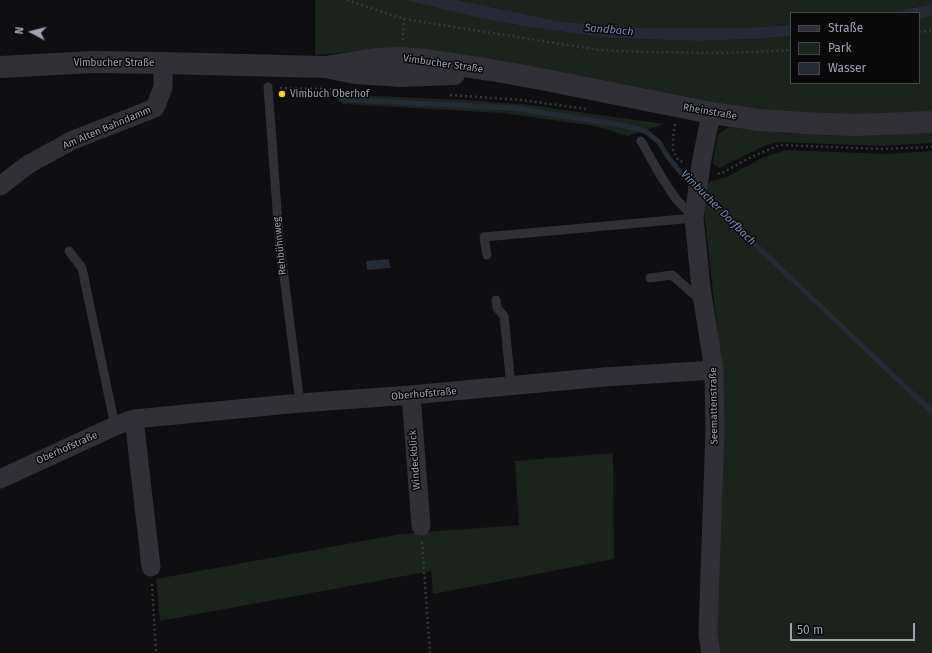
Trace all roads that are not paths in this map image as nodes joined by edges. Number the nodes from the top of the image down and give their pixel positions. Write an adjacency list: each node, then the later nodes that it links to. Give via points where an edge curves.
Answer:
1 (163, 63): 2 (street, Vimbucher Straße, via 92,62); 3 (street, Vimbucher Straße, via 325,68 401,76); 8 (street, Am Alten Bahndamm, via 163,87 155,108 73,140 29,164)
2 (0, 67)
3 (491, 70): 5 (street, Rheinstraße)
4 (268, 87): 18 (lane, Rehbühnweg, via 279,237)
5 (711, 113): 6 (street, Rheinstraße, via 802,123 855,125); 9 (street, Seemattenstraße, via 694,164)
6 (932, 122)
7 (641, 141): 9 (lane, via 676,199)
8 (0, 186)
9 (694, 218): 11 (lane, via 484,237); 13 (street, Seemattenstraße)
10 (69, 251): 20 (lane, via 82,268)
11 (487, 255)
12 (650, 278): 13 (lane, via 672,275 696,296)
13 (703, 295): 15 (street, Seemattenstraße)
14 (496, 300): 16 (lane, via 497,308 504,316)
15 (714, 370): 16 (street, Oberhofstraße); 24 (street, Seemattenstraße, via 715,431 708,635)
16 (511, 386): 17 (street, Oberhofstraße)
17 (411, 395): 18 (street, Oberhofstraße); 22 (street, Windeckblick)
18 (300, 403): 19 (street, Oberhofstraße)
19 (134, 419): 20 (street, Oberhofstraße); 23 (street)
20 (115, 426): 21 (street, Oberhofstraße)
21 (0, 478)
22 (420, 526)
23 (151, 567)
24 (712, 653)

